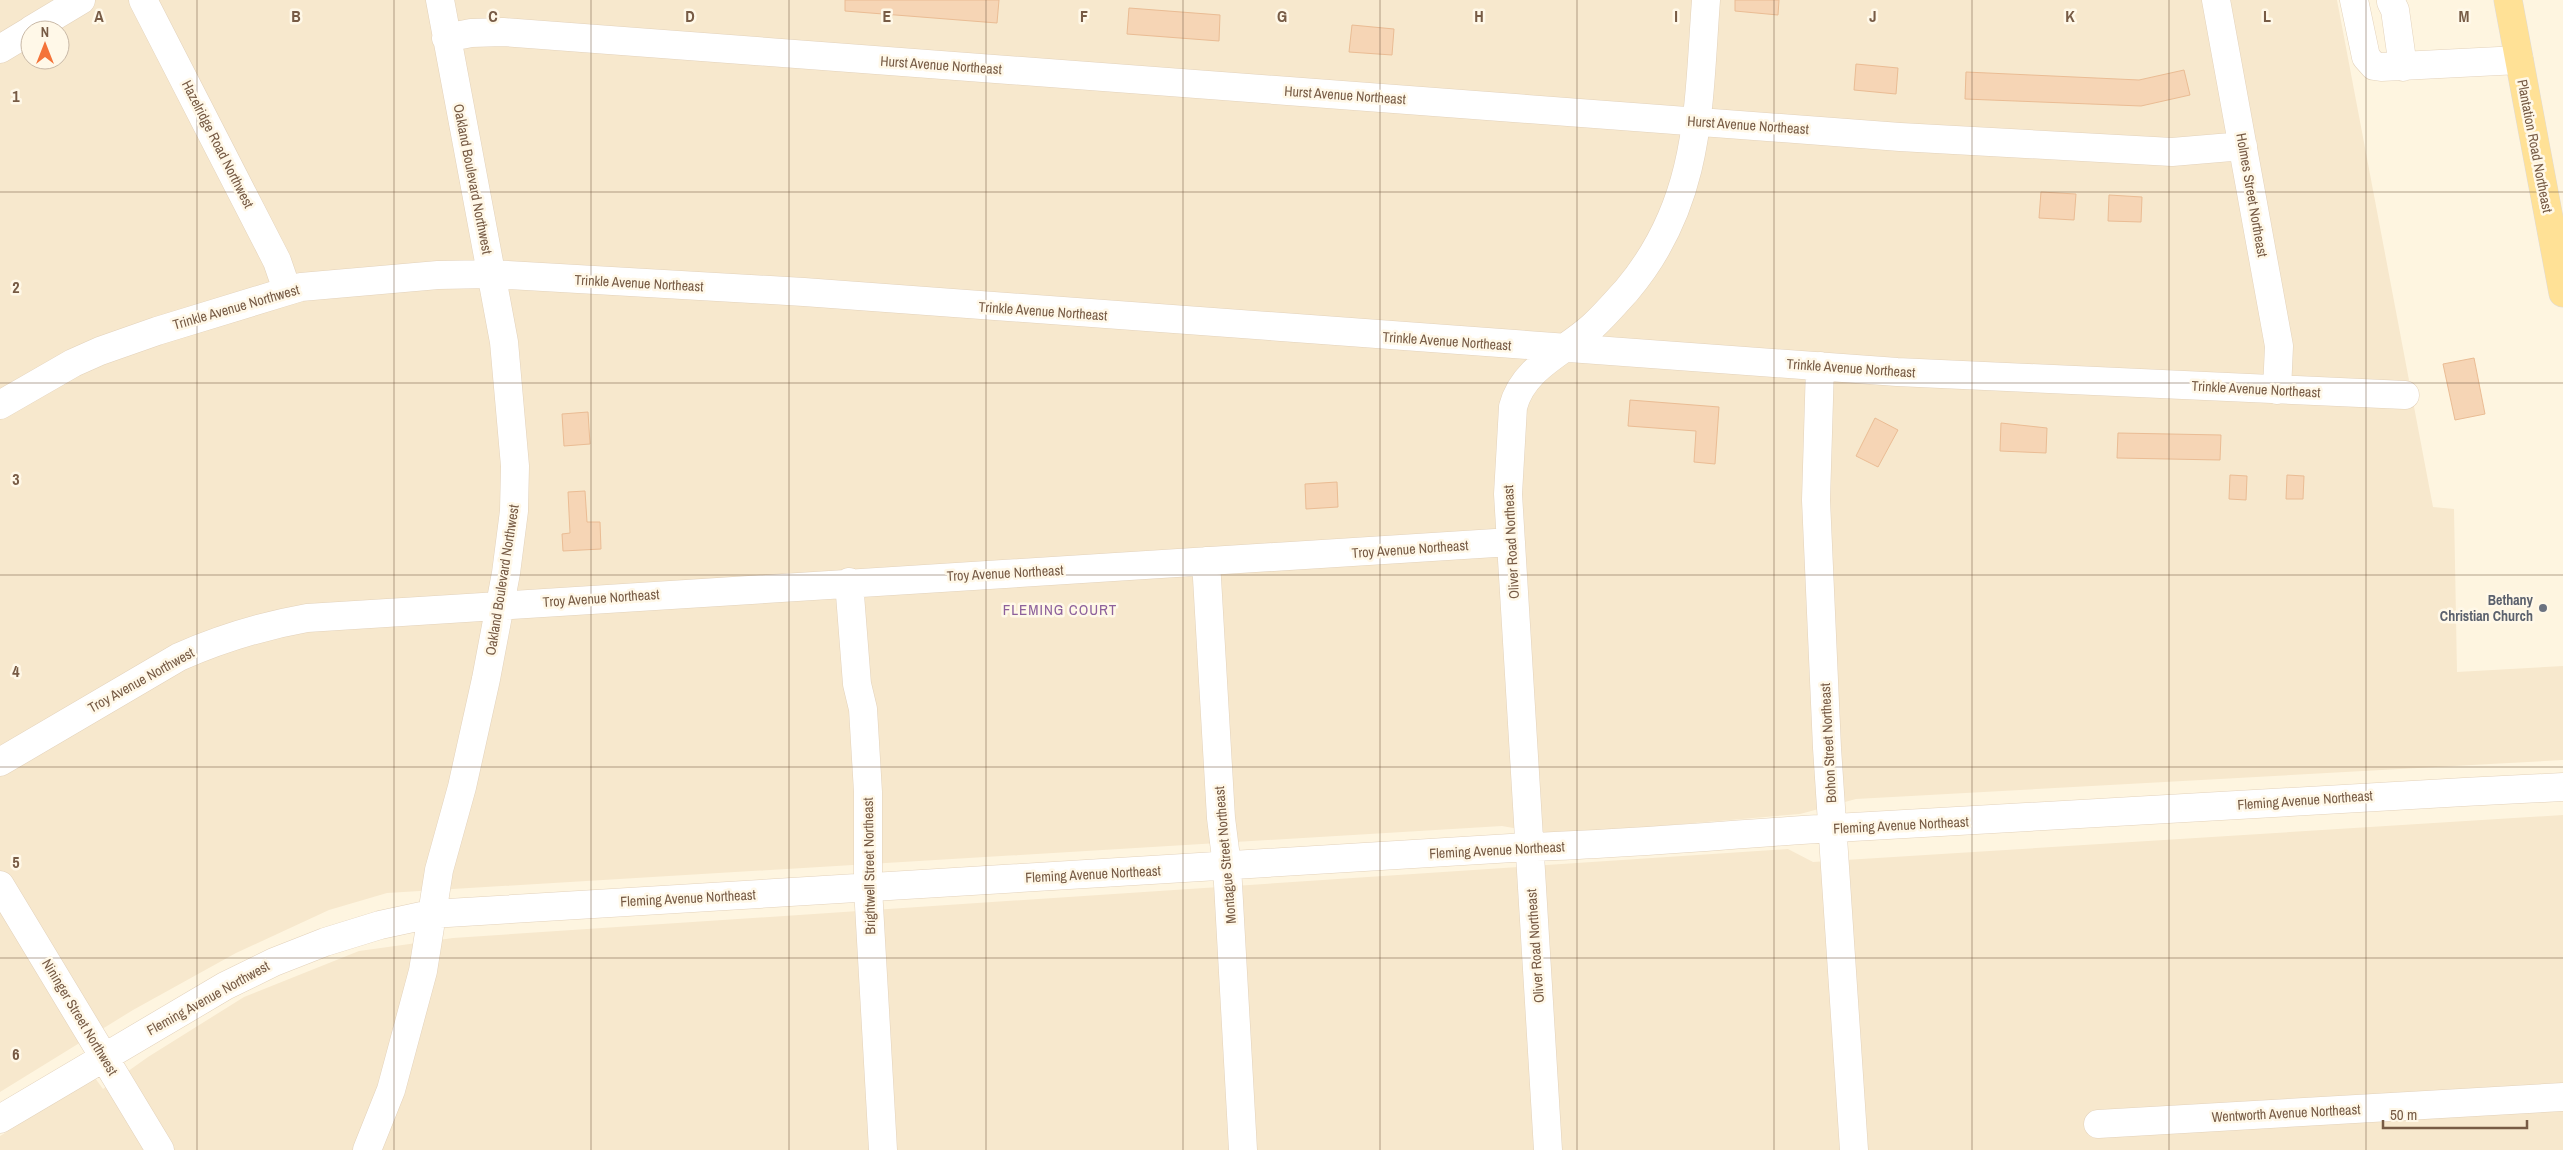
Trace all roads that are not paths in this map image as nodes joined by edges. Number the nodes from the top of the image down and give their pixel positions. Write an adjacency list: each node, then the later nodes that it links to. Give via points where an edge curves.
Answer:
1 (81, 0): 9 (street)
2 (143, 0): 19 (street, Hazelridge Road Northwest, via 277,261)
3 (440, 0): 11 (street, Oakland Boulevard Northwest)
4 (1706, 0): 15 (street, Oliver Road Northeast)
5 (2216, 0): 16 (street, Holmes Street Northeast)
6 (2354, 0): 14 (street, via 2369,62 2381,68)
7 (2508, 0): 13 (main road, Plantation Road Northeast)
8 (2391, 2): 14 (street)
9 (48, 20)
10 (20, 37): 12 (street)
11 (446, 38): 15 (street, Hurst Avenue Northeast, via 503,32); 17 (street, Oakland Boulevard Northwest)
12 (0, 49)
13 (2519, 60): 14 (street); 18 (main road, Plantation Road Northeast)
14 (2403, 66)
15 (1697, 121): 16 (street, Hurst Avenue Northeast, via 1900,138 2172,152); 20 (street, Oliver Road Northeast, via 1682,193 1657,250 1594,326)
16 (2243, 146): 22 (street, Holmes Street Northeast, via 2279,346)
17 (490, 274): 19 (street, Trinkle Avenue Northwest, via 438,275); 20 (street, Trinkle Avenue Northeast, via 804,292); 28 (street, Oakland Boulevard Northwest, via 504,342 515,466 514,511)
18 (2562, 284)
19 (287, 290): 24 (street, Trinkle Avenue Northwest, via 100,351 72,363)
20 (1565, 349): 21 (street, Trinkle Avenue Northeast); 25 (street, Oliver Road Northeast, via 1531,373 1516,394 1508,456)
21 (1820, 366): 22 (street, Trinkle Avenue Northeast); 31 (street, Bohon Street Northeast, via 1816,500)
22 (2277, 390): 23 (street, Trinkle Avenue Northeast)
23 (2405, 395)
24 (0, 405)
25 (1510, 542): 26 (street, Troy Avenue Northeast); 32 (street, Oliver Road Northeast)
26 (1206, 561): 27 (street, Troy Avenue Northeast); 33 (street, Montague Street Northeast, via 1221,818)
27 (849, 582): 28 (street, Troy Avenue Northeast); 35 (street, Brightwell Street Northeast, via 868,792)
28 (500, 604): 29 (street, Troy Avenue Northwest, via 342,614 264,626 179,657); 36 (street, Oakland Boulevard Northwest, via 462,787)
29 (0, 762)
30 (2563, 787): 31 (street, Fleming Avenue Northeast)
31 (1833, 828): 32 (street, Fleming Avenue Northeast, via 1622,844); 46 (street, Bohon Street Northeast)
32 (1528, 847): 33 (street, Fleming Avenue Northeast); 45 (street, Oliver Road Northeast)
33 (1227, 866): 35 (street, Fleming Avenue Northeast); 44 (street, Montague Street Northeast)
34 (0, 884): 37 (street, Nininger Street Northwest)
35 (868, 888): 36 (street, Fleming Avenue Northeast); 43 (street, Brightwell Street Northeast)
36 (431, 914): 37 (street, Fleming Avenue Northwest, via 343,936 274,962 225,986); 42 (street, Oakland Boulevard Northwest, via 412,1018 391,1090)
37 (104, 1056): 39 (street, Fleming Avenue Northwest); 41 (street, Nininger Street Northwest)
38 (2563, 1097): 40 (street, Wentworth Avenue Northeast)
39 (0, 1120)
40 (2098, 1124)
41 (160, 1150)
42 (366, 1150)
43 (883, 1150)
44 (1243, 1150)
45 (1548, 1150)
46 (1854, 1150)

